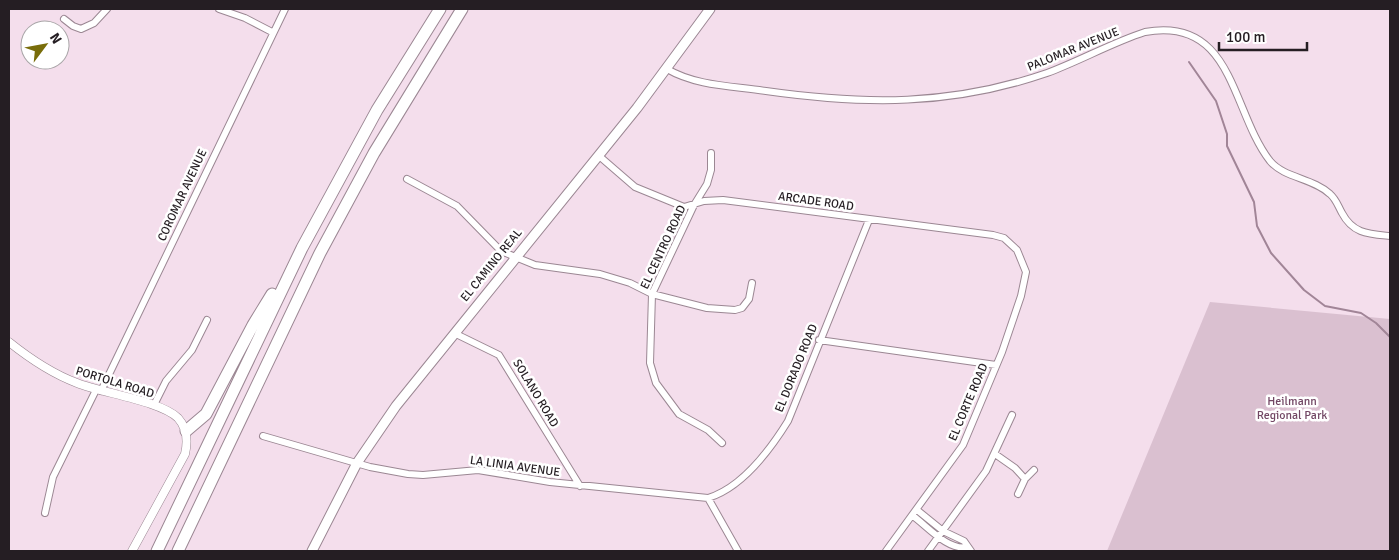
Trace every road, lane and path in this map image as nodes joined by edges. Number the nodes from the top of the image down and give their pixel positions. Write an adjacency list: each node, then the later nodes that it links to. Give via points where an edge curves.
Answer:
1 (107, 9): 7 (street, via 94,23 81,29)
2 (219, 9): 8 (street)
3 (285, 9): 8 (street, COROMAR AVENUE)
4 (440, 9): 16 (highway, via 378,110)
5 (462, 9): 39 (highway, via 355,186 302,288)
6 (710, 9): 9 (main road, EL CAMINO REAL)
7 (64, 19)
8 (272, 32): 26 (street, COROMAR AVENUE)
9 (667, 69): 11 (main road, EL CAMINO REAL); 15 (street, PALOMAR AVENUE, via 692,81 828,100 898,101 960,96 1002,87 1047,73 1145,32 1166,30 1185,33 1202,42 1222,63 1273,164 1324,189 1355,229)
10 (711, 153): 13 (street, EL CENTRO ROAD, via 707,184)
11 (598, 155): 13 (street, ARCADE ROAD, via 635,187 684,207); 17 (main road, EL CAMINO REAL)
12 (407, 179): 17 (street, via 457,206 495,246)
13 (694, 205): 14 (street, ARCADE ROAD, via 722,200); 20 (street, EL CENTRO ROAD)
14 (869, 220): 18 (street, ARCADE ROAD, via 1004,238 1017,250); 23 (street, EL DORADO ROAD)
15 (1390, 236)
16 (302, 248): 29 (highway, via 252,325 206,414); 45 (highway)
17 (516, 257): 20 (street, via 542,267 617,278); 22 (main road, EL CAMINO REAL)
18 (1026, 272): 25 (street, EL CORTE ROAD)
19 (752, 283): 20 (street, via 746,305 735,310 707,308)
20 (652, 294): 31 (street, EL CENTRO ROAD, via 652,376 679,414 708,430)
21 (207, 320): 27 (street, via 192,350 166,381)
22 (454, 333): 33 (main road, EL CAMINO REAL, via 396,406); 36 (street, SOLANO ROAD, via 499,355)
23 (819, 340): 25 (street); 38 (street, EL DORADO ROAD, via 792,413 782,430 736,482 717,496)
24 (9, 342): 26 (street, PORTOLA ROAD, via 55,372)
25 (996, 365): 41 (street, EL CORTE ROAD, via 963,445)
26 (99, 390): 27 (street, PORTOLA ROAD); 40 (street, COROMAR AVENUE, via 53,477)
27 (154, 405): 29 (street, PORTOLA ROAD, via 174,416)
28 (1012, 415): 32 (street)
29 (186, 431): 44 (street, via 185,454)
30 (263, 436): 33 (street, LA LINIA AVENUE)
31 (722, 444)
32 (995, 454): 35 (street); 42 (street, via 973,491)
33 (357, 463): 36 (street, LA LINIA AVENUE, via 408,474 472,470); 48 (main road, EL CAMINO REAL)
34 (1034, 470): 35 (street)
35 (1026, 479): 37 (street)
36 (580, 486): 38 (street, LA LINIA AVENUE)
37 (1018, 494)
38 (708, 498): 49 (street)
39 (198, 509): 46 (highway); 47 (highway)
40 (45, 513)
41 (915, 513): 42 (street); 50 (street, EL CORTE ROAD)
42 (940, 533): 43 (street, via 962,548); 51 (street)
43 (969, 549)
44 (132, 551)
45 (157, 551)
46 (178, 551)
47 (183, 551)
48 (312, 551)
49 (738, 551)
50 (886, 551)
51 (928, 551)

